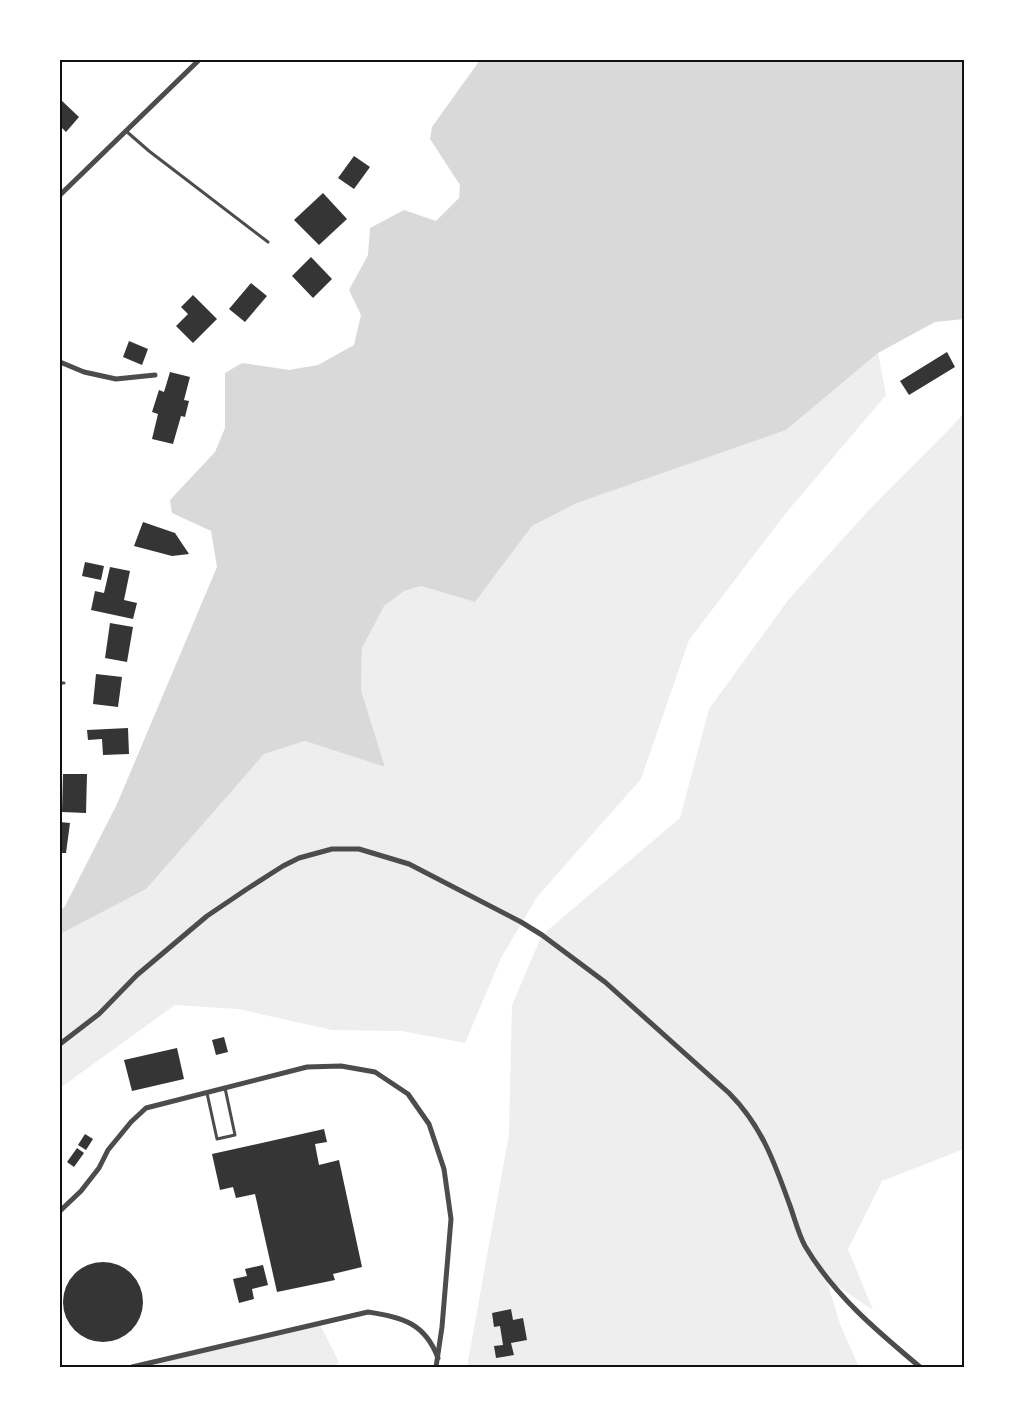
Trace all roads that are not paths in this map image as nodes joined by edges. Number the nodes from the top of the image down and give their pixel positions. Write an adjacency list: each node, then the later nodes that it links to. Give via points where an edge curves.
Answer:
1 (199, 60): 2 (street)
2 (126, 131): 3 (street); 4 (lane)
3 (60, 195)
4 (268, 242)
5 (60, 362): 6 (street, via 84,372 116,379)
6 (155, 375)
7 (60, 1044): 14 (street, via 99,1014 137,975 207,916 283,866 332,849 359,849 409,864 521,922 566,952 605,982 729,1093 756,1125 766,1144 804,1244 826,1278 869,1324)
8 (225, 1088): 9 (street); 9 (lane, via 235,1135 217,1139); 11 (street, via 307,1067 341,1066 375,1072 408,1094 429,1124 444,1169 451,1220)
9 (207, 1092): 10 (street, via 146,1108 108,1150 81,1191)
10 (60, 1211)
11 (438, 1358): 12 (street, via 433,1344 421,1328 391,1315 368,1312); 13 (street)
12 (132, 1367)
13 (436, 1367)
14 (920, 1367)

